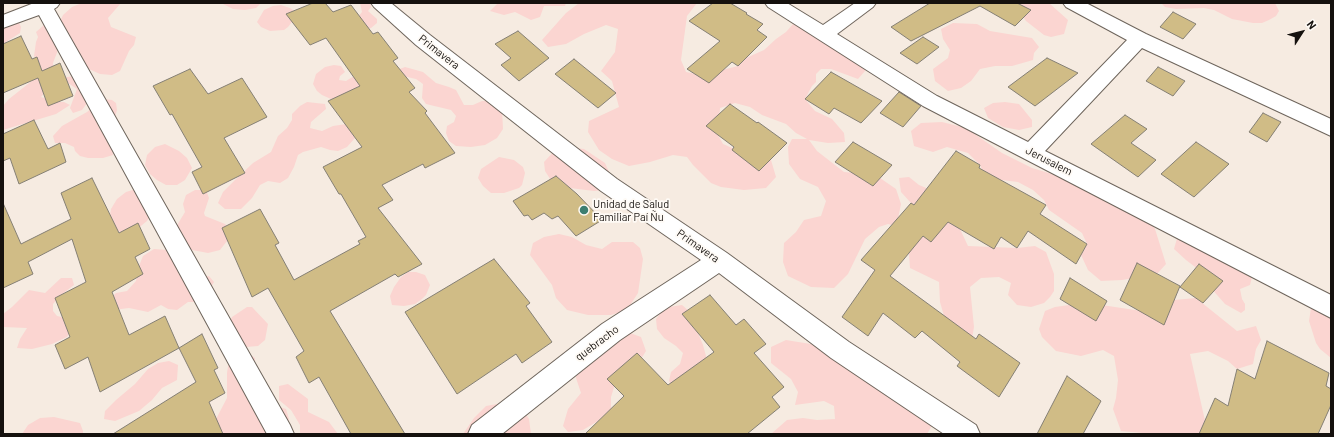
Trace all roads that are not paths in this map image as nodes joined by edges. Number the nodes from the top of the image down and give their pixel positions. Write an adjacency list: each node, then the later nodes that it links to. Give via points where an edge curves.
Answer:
1 (380, 3): 11 (street, Primavera, via 423,40 609,185)
2 (774, 3): 7 (street, Jerusalem)
3 (867, 3): 7 (street)
4 (1072, 3): 8 (street)
5 (47, 4): 6 (street); 14 (street)
6 (3, 22)
7 (824, 34): 10 (street, Jerusalem, via 930,100)
8 (1139, 39): 9 (street); 10 (street)
9 (1331, 128)
10 (1031, 152): 12 (street, Jerusalem)
11 (718, 260): 13 (street, Primavera, via 840,350); 15 (street, quebracho, via 611,332)
12 (1331, 307)
13 (964, 433)
14 (282, 434)
15 (481, 434)

